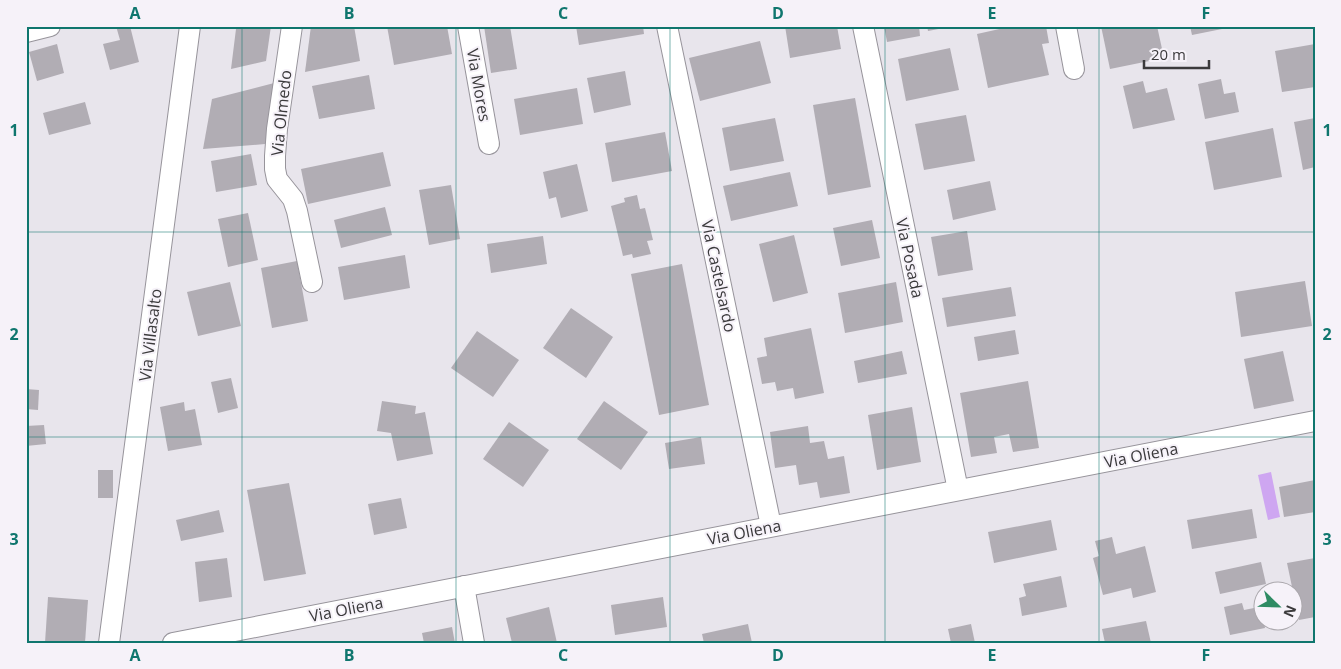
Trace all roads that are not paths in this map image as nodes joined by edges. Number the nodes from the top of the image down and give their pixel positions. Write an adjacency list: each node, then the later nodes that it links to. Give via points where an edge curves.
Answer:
1 (50, 26): 8 (street)
2 (190, 26): 17 (street, Via Villasalto)
3 (292, 26): 11 (street, Via Olmedo, via 277,129 275,169 297,210)
4 (468, 26): 10 (street, Via Mores)
5 (667, 26): 14 (street, Via Castelsardo)
6 (862, 26): 13 (street, Via Posada)
7 (1066, 26): 9 (street)
8 (26, 32)
9 (1074, 69)
10 (489, 144)
11 (312, 282)
12 (1315, 421): 13 (street, Via Oliena)
13 (958, 490): 14 (street, Via Oliena)
14 (771, 526): 15 (street, Via Oliena)
15 (464, 586): 16 (street, Via Oliena); 19 (street)
16 (259, 634): 18 (street, Via Oliena)
17 (109, 643)
18 (173, 643)
19 (474, 643)

